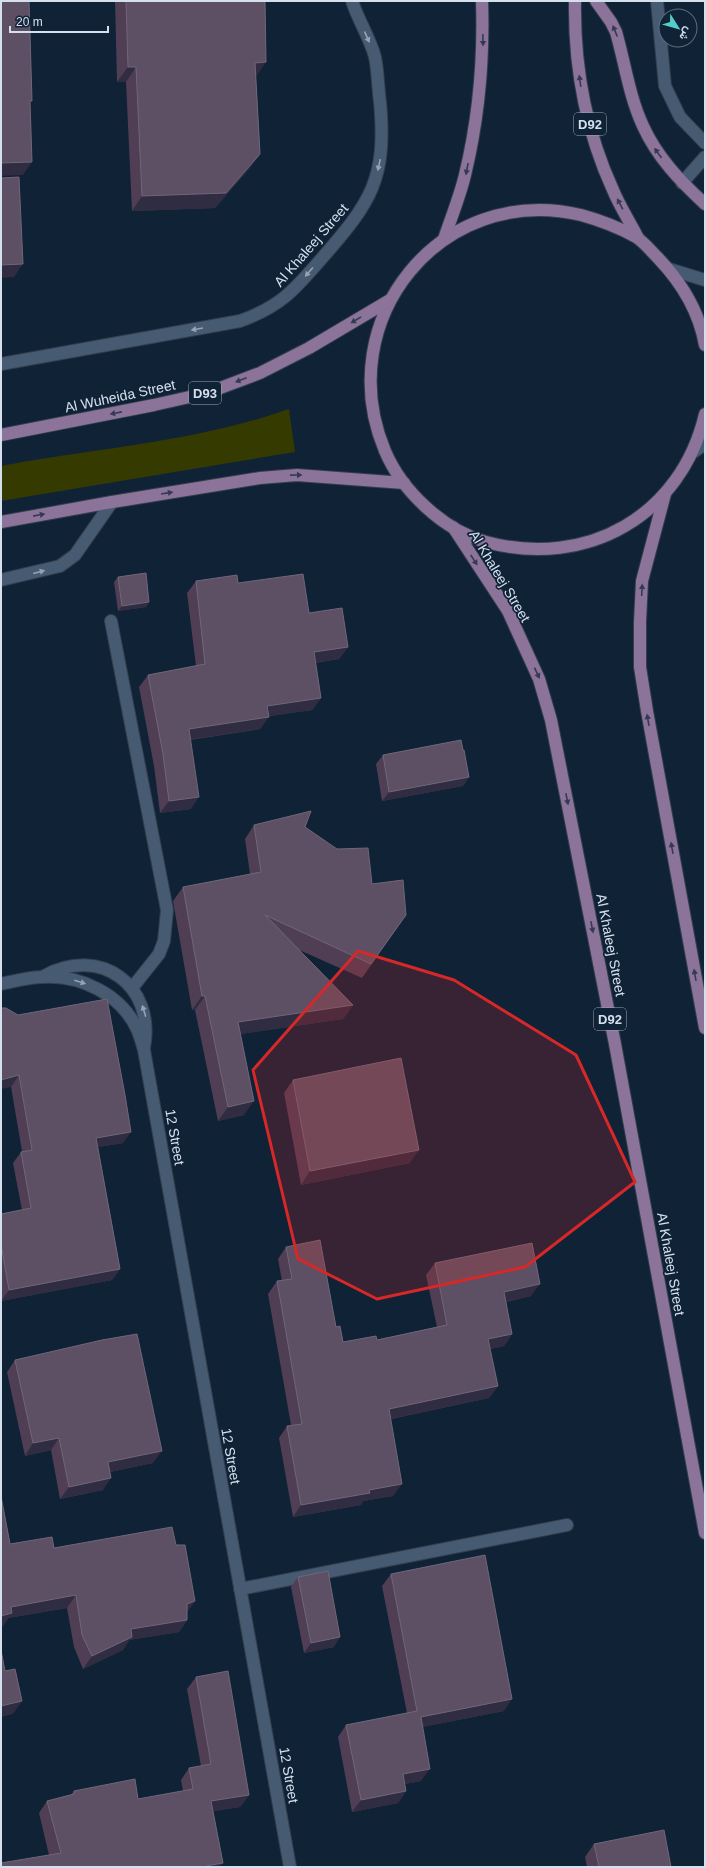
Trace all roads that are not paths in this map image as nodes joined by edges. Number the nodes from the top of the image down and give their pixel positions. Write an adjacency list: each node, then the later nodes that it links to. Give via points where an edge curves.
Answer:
1 (352, 1): 16 (street, Al Khaleej Street, one-way to 16, via 375,58 381,118 380,162 374,185 364,206 351,225 294,289 271,308 240,321)
2 (482, 1): 11 (main road, one-way to 11, via 483,46 478,111 465,176)
3 (575, 1): 10 (main road, D92, one-way to 3, via 612,190 593,138 580,84 574,29)
4 (596, 1): 8 (main road, one-way to 4, via 654,147 643,126 616,32)
5 (658, 1): 6 (street, via 665,86 680,117)
6 (705, 143)
7 (705, 157): 8 (street)
8 (682, 183): 9 (main road)
9 (705, 204)
10 (638, 238): 11 (main road, via 591,218 541,210 491,217 467,226); 12 (main road)
11 (444, 239): 14 (main road, via 405,276)
12 (669, 269): 13 (street); 15 (main road, via 695,310)
13 (705, 280)
14 (390, 300): 18 (main road, Al Wuheida Street / D93, one-way to 18, via 310,348 260,373 208,392); 21 (main road, via 379,325 372,352 369,380 378,434 389,460)
15 (705, 345)
16 (1, 364)
17 (705, 414): 20 (main road)
18 (1, 435)
19 (705, 444): 20 (street)
20 (692, 453): 22 (main road)
21 (404, 483): 23 (main road, one-way to 21, via 260,478 297,475); 25 (main road, via 426,507)
22 (665, 494): 25 (main road, via 640,516 612,533 581,545 548,550 515,549 483,541); 31 (main road, one-way to 22, via 640,667 642,581)
23 (112, 502): 24 (main road, one-way to 23); 26 (street, one-way to 23, via 60,566 75,556)
24 (1, 522)
25 (453, 527): 34 (main road, Al Khaleej Street / D92, one-way to 34, via 508,611 539,679 551,720 615,1044)
26 (1, 580)
27 (111, 621): 30 (street, via 167,910 164,941 159,954)
28 (42, 976): 29 (street); 30 (street, 12 Street, via 73,964 90,965 106,969); 32 (street, 12 Street, one-way to 32, via 65,977 86,983 107,994 123,1009 136,1028)
29 (1, 984)
30 (132, 988): 32 (street, 12 Street, one-way to 30, via 146,1018 141,1002)
31 (705, 1028)
32 (144, 1050): 35 (street, 12 Street)
33 (567, 1525): 35 (street)
34 (705, 1533)
35 (240, 1589): 36 (street, 12 Street)
36 (290, 1867)

